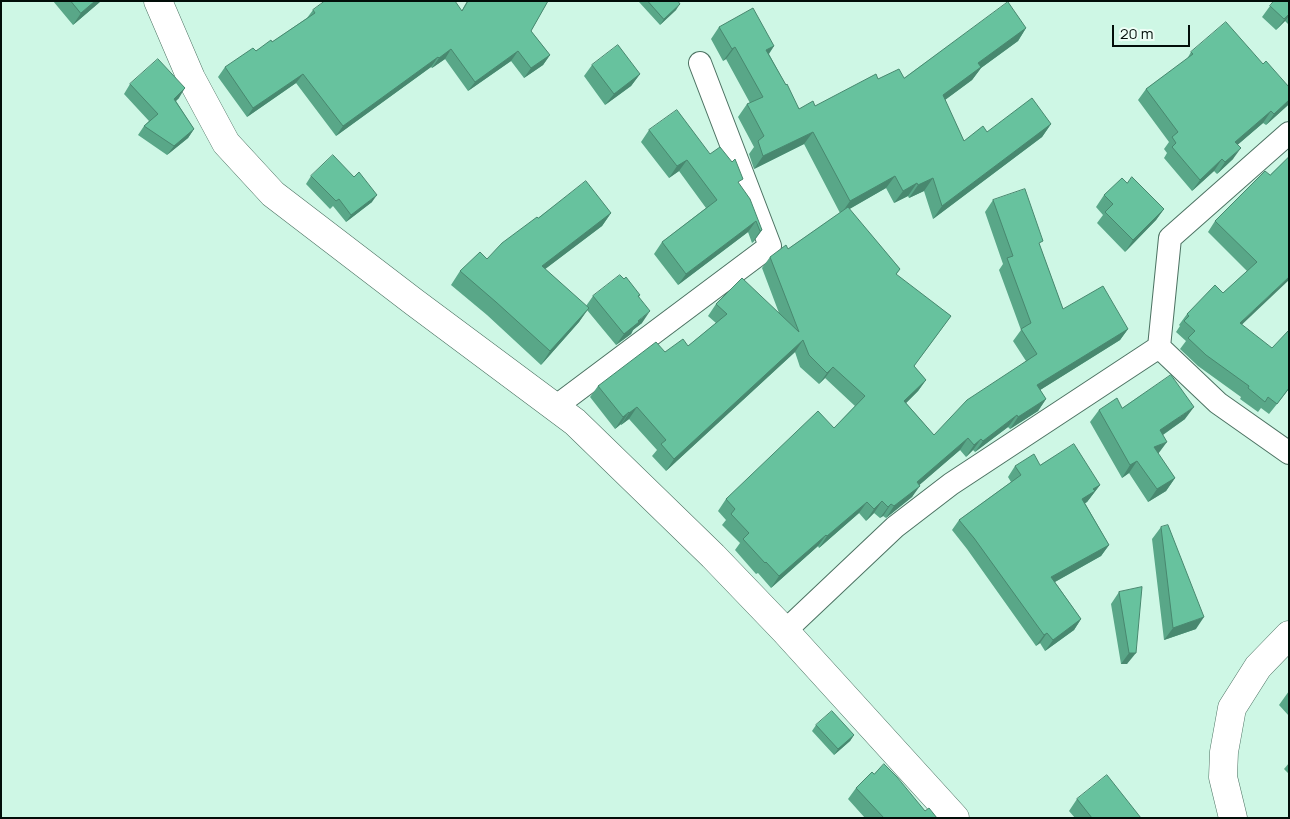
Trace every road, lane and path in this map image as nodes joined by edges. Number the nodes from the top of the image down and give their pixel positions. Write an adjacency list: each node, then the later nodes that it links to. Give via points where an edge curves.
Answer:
1 (158, 1): 5 (street, via 191,78 226,143 273,194)
2 (700, 63): 5 (street, via 770,246)
3 (1289, 133): 4 (street, via 1170,238)
4 (1159, 347): 6 (street, via 1218,403); 7 (street, via 951,484 896,527)
5 (555, 407): 7 (street, via 575,422 713,556)
6 (1289, 453)
7 (785, 631): 9 (street)
8 (1289, 635): 10 (street, via 1258,667 1232,708 1223,777)
9 (955, 818)
10 (1233, 818)

